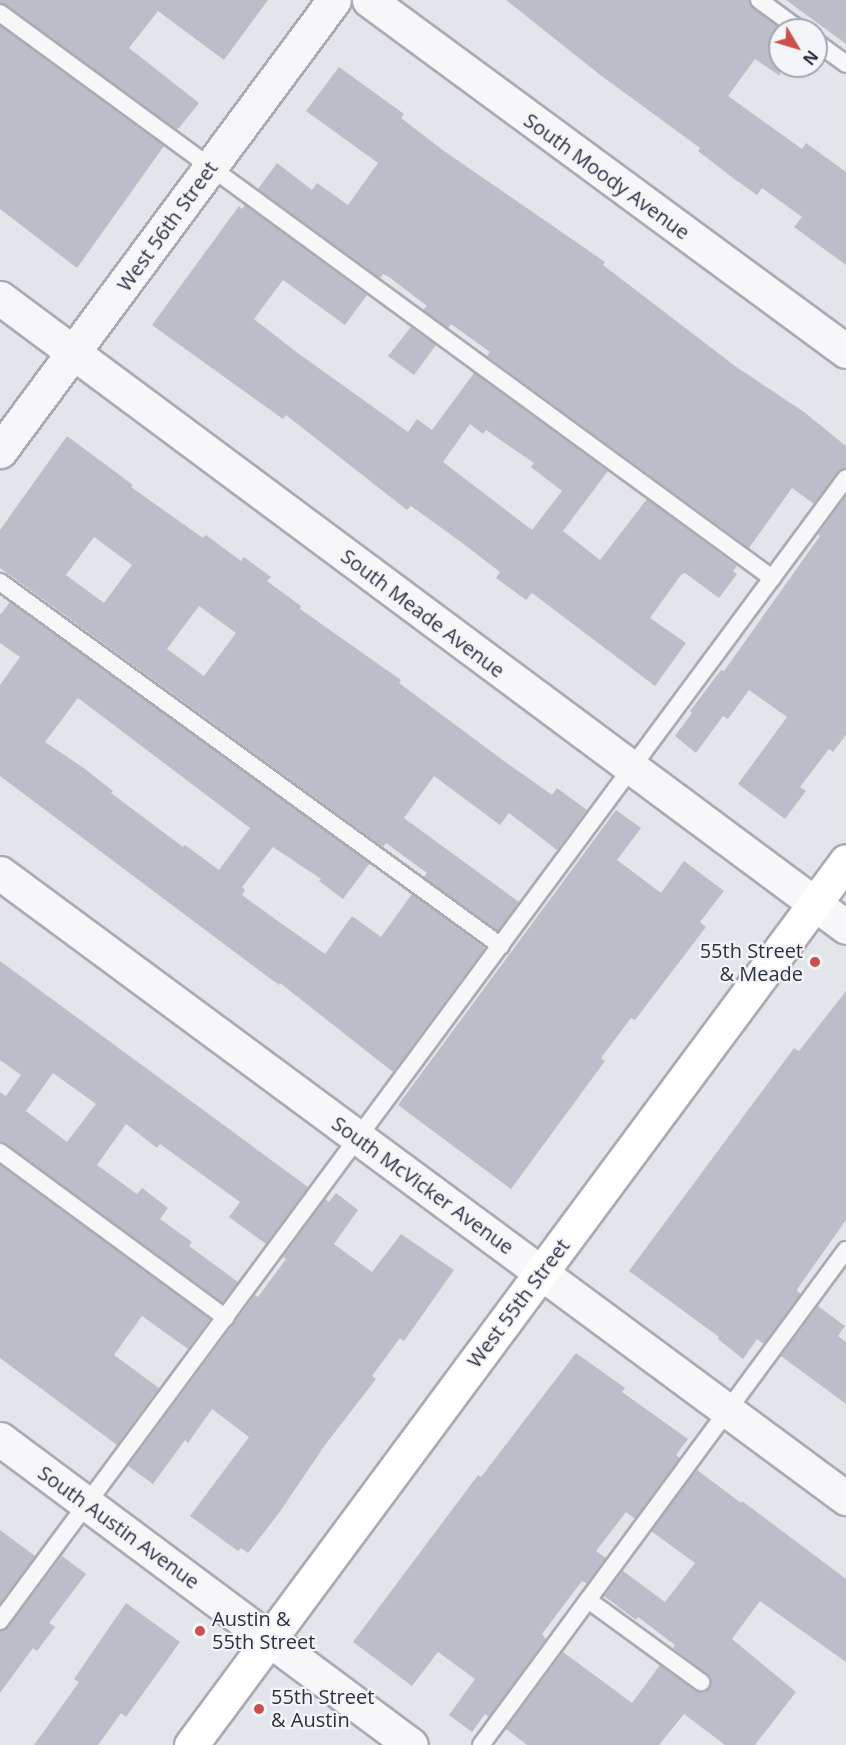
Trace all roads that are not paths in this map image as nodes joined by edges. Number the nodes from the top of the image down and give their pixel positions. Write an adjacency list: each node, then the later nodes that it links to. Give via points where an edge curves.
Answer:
1 (334, 0): 8 (street, West 56th Street)
2 (369, 0): 10 (street, South Moody Avenue)
3 (759, 0): 5 (lane)
4 (0, 13): 8 (lane)
5 (784, 18)
6 (828, 51): 7 (lane)
7 (846, 64)
8 (210, 168): 11 (street, West 56th Street); 14 (lane)
9 (0, 298): 11 (street, South Meade Avenue)
10 (846, 351)
11 (74, 352): 12 (street, West 56th Street); 16 (street, South Meade Avenue)
12 (0, 451)
13 (846, 478): 14 (lane)
14 (772, 578): 16 (lane)
15 (0, 582): 21 (lane)
16 (632, 769): 19 (street, South Meade Avenue); 21 (lane)
17 (846, 861): 19 (main road, West 55th Street)
18 (0, 873): 22 (street, South McVicker Avenue)
19 (814, 903): 20 (street, South Meade Avenue); 25 (main road, West 55th Street)
20 (846, 927)
21 (501, 946): 22 (lane)
22 (359, 1138): 25 (street, South McVicker Avenue); 26 (lane)
23 (0, 1152): 26 (lane)
24 (846, 1250): 27 (lane)
25 (542, 1272): 27 (street, South McVicker Avenue); 33 (main road, West 55th Street)
26 (226, 1318): 30 (lane)
27 (728, 1410): 29 (street, South McVicker Avenue); 31 (lane)
28 (0, 1439): 30 (street, South Austin Avenue)
29 (846, 1498)
30 (88, 1504): 32 (lane); 33 (street, South Austin Avenue)
31 (588, 1600): 34 (lane); 37 (lane)
32 (0, 1622)
33 (270, 1638): 35 (main road, West 55th Street); 36 (street, South Austin Avenue)
34 (701, 1682)
35 (191, 1745)
36 (411, 1745)
37 (481, 1745)

